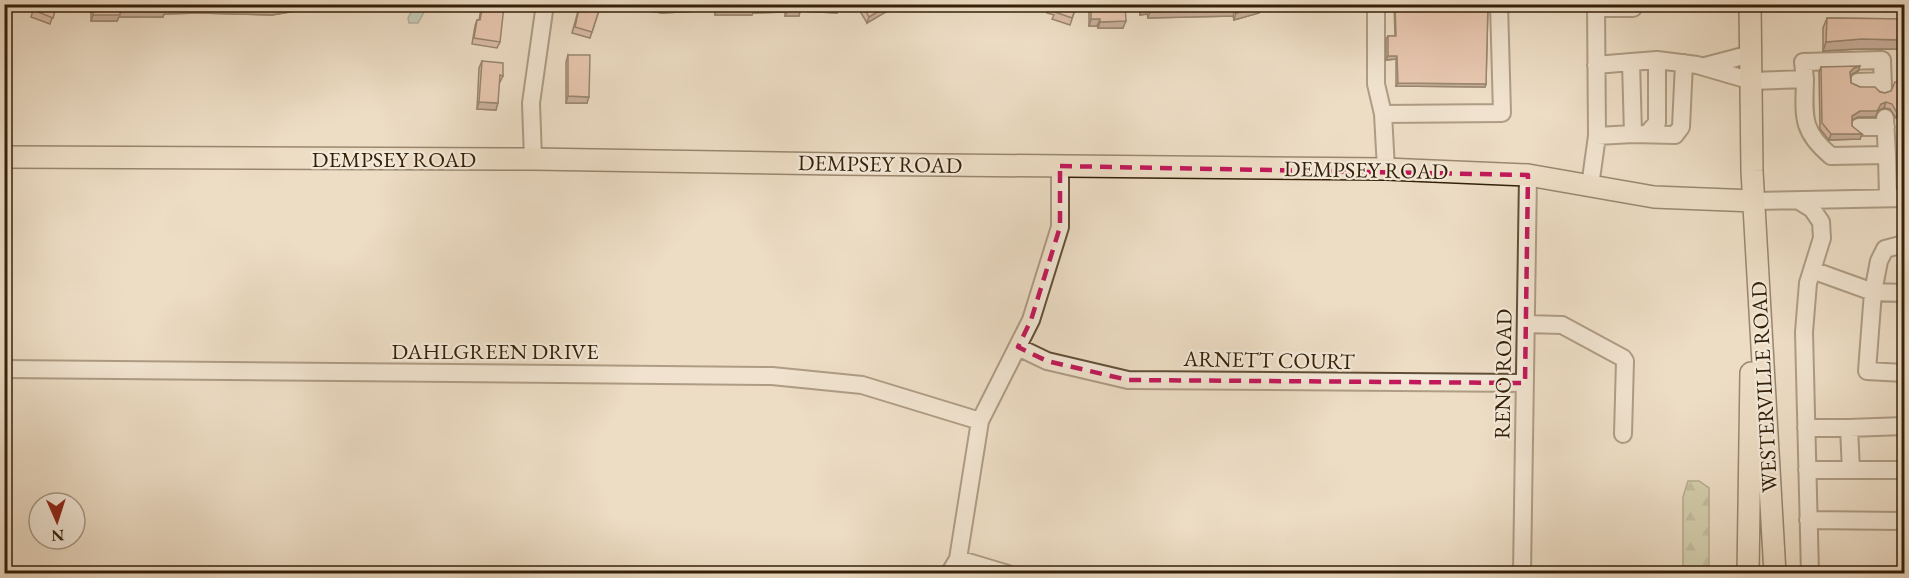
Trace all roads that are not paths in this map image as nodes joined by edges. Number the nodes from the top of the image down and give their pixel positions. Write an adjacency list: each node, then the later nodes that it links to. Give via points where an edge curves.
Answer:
1 (545, 4): 22 (street, via 531,103)
2 (1376, 4): 16 (street, via 1376,84)
3 (1499, 4): 16 (street, via 1502,113)
4 (1751, 4): 7 (main road, WESTERVILLE ROAD)
5 (1596, 6): 6 (street); 11 (street)
6 (1633, 8)
7 (1751, 54): 12 (street); 13 (main road, WESTERVILLE ROAD)
8 (1658, 60): 9 (street); 10 (street); 18 (street, via 1657,123)
9 (1632, 62): 11 (street); 18 (street)
10 (1684, 63): 12 (street); 18 (street, via 1681,127 1675,135)
11 (1596, 65): 19 (street)
12 (1704, 66): 13 (street)
13 (1752, 81): 14 (street); 28 (main road, WESTERVILLE ROAD)
14 (1810, 82): 15 (street, via 1803,62 1882,60 1883,84); 20 (street, via 1817,144 1831,156)
15 (1858, 82)
16 (1383, 114): 24 (street)
17 (1859, 127): 20 (street, via 1886,123)
18 (1640, 134): 19 (street)
19 (1597, 136): 26 (street)
20 (1887, 155): 27 (street)
21 (4, 157): 22 (main road, DEMPSEY ROAD)
22 (533, 159): 23 (main road, DEMPSEY ROAD)
23 (1060, 166): 24 (main road, DEMPSEY ROAD); 36 (street, via 1060,227 1031,320)
24 (1386, 169): 25 (main road, DEMPSEY ROAD)
25 (1528, 175): 26 (main road, DEMPSEY ROAD); 35 (street, RENO ROAD)
26 (1590, 186): 28 (main road, DEMPSEY ROAD, via 1654,197)
27 (1897, 198): 29 (street)
28 (1754, 201): 29 (street); 54 (main road, WESTERVILLE ROAD); 55 (main road, WESTERVILLE ROAD)
29 (1799, 201): 32 (street, via 1812,209 1821,222 1822,238)
30 (1904, 244): 31 (street); 34 (street, via 1886,249 1879,261)
31 (1904, 259)
32 (1812, 270): 34 (street); 42 (street, via 1804,332)
33 (1904, 288): 34 (street)
34 (1873, 291): 38 (street, via 1868,371)
35 (1526, 324): 39 (street, RENO ROAD); 44 (street, via 1562,326 1623,358)
36 (1018, 346): 39 (street, ARNETT COURT, via 1047,361 1128,380); 40 (street)
37 (4, 369): 40 (street, DAHLGREEN DRIVE, via 772,376 862,385)
38 (1905, 374)
39 (1525, 383): 53 (street, RENO ROAD)
40 (980, 421): 50 (street)
41 (1905, 426): 43 (street)
42 (1806, 428): 43 (street); 45 (street)
43 (1849, 428): 46 (street)
44 (1623, 434)
45 (1807, 470): 46 (street); 48 (street)
46 (1851, 470): 47 (street)
47 (1905, 470)
48 (1808, 520): 49 (street); 56 (street)
49 (1905, 521)
50 (958, 559): 51 (street); 52 (street)
51 (949, 573)
52 (1008, 573)
53 (1522, 573)
54 (1748, 573)
55 (1775, 573)
56 (1810, 573)

